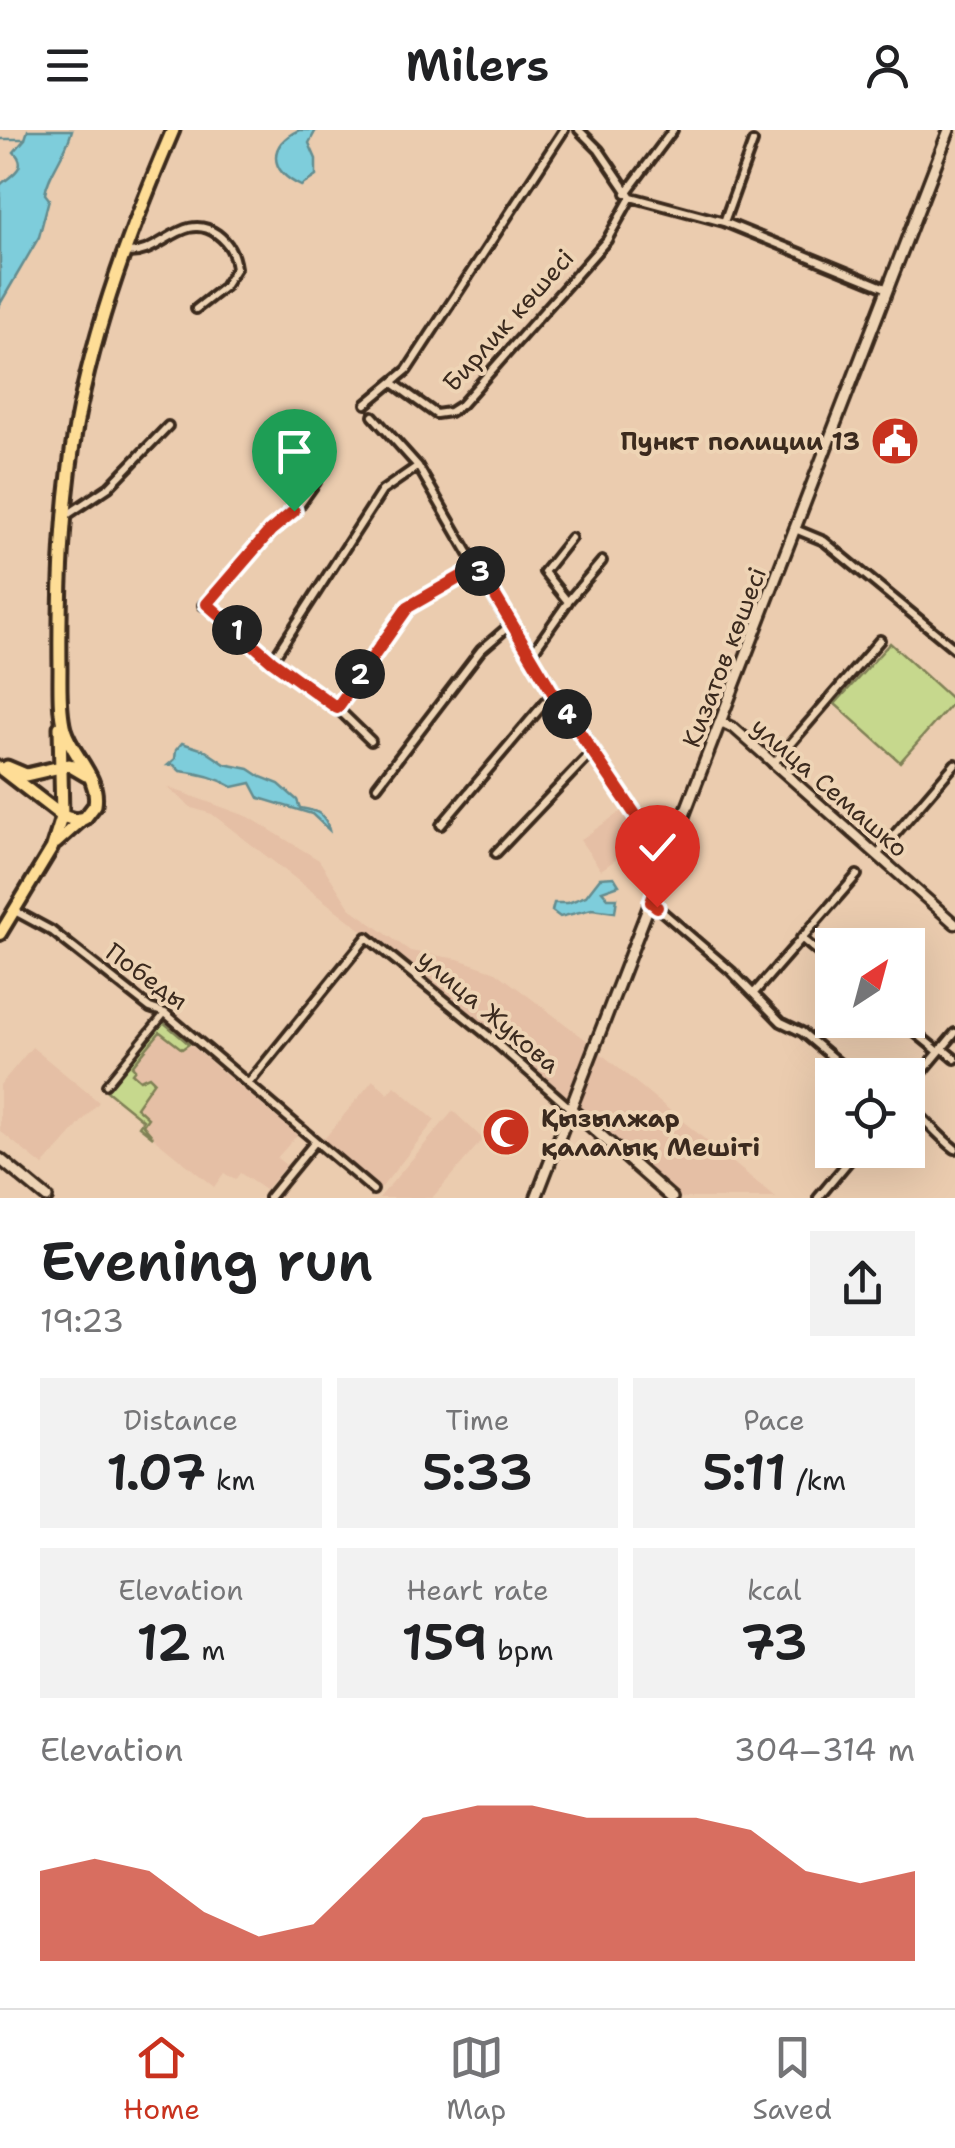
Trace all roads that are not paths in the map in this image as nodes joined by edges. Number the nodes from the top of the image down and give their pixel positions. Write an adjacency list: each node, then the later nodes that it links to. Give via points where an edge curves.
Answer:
1 (173, 130): 9 (highway)
2 (564, 130): 12 (street)
3 (579, 130): 7 (street)
4 (673, 130): 7 (street, Бирлик көшесі)
5 (949, 130): 10 (main road, Кизатов көшесі)
6 (753, 142): 8 (street)
7 (629, 195): 8 (street); 12 (street, Бирлик көшесі, via 607,240 455,410 432,412)
8 (724, 222): 10 (street)
9 (124, 251): 11 (street, via 138,252 195,226 221,237 236,268); 18 (highway, via 81,405)
10 (888, 289): 19 (main road, Кизатов көшесі)
11 (196, 309)
12 (393, 383): 13 (street)
13 (366, 404)
14 (373, 416): 17 (street)
15 (168, 426): 18 (street, via 109,487)
16 (316, 447): 28 (street, via 316,482 205,604)
17 (418, 466): 22 (street); 28 (street, via 382,491)
18 (66, 516): 29 (highway)
19 (794, 529): 26 (street, via 824,541); 32 (main road, Кизатов көшесі)
20 (572, 538): 23 (street, via 544,572)
21 (602, 561): 23 (street)
22 (478, 567): 24 (street); 31 (street, via 408,607)
23 (568, 600): 27 (street)
24 (510, 625): 27 (street); 42 (street, via 482,650)
25 (880, 640): 36 (street)
26 (955, 649)
27 (530, 656): 30 (street)
28 (272, 661): 31 (street)
29 (60, 683): 38 (highway); 40 (highway, via 64,730)
30 (553, 693): 34 (street); 46 (street)
31 (337, 708): 33 (street)
32 (721, 722): 36 (street, улица Семашко); 51 (main road, Кизатов көшесі)
33 (370, 741)
34 (592, 752): 49 (street); 51 (street)
35 (0, 764): 38 (highway, via 26,775); 43 (highway)
36 (774, 764): 50 (street, улица Семашко)
37 (955, 764): 50 (street)
38 (60, 765): 39 (highway); 41 (highway)
39 (77, 767): 40 (highway); 41 (highway)
40 (93, 782): 45 (highway, via 95,805)
41 (61, 783): 44 (highway)
42 (376, 786)
43 (47, 806): 44 (highway); 47 (highway)
44 (62, 816): 45 (highway); 47 (main road)
45 (85, 818): 48 (main road)
46 (441, 825)
47 (59, 830): 48 (main road)
48 (52, 848): 54 (main road)
49 (496, 853)
50 (877, 855): 55 (street, улица Семашко)
51 (666, 860): 53 (main road, Кизатов көшесі)
52 (858, 875): 57 (street)
53 (651, 902): 59 (street); 69 (main road, Кизатов көшесі)
54 (15, 911): 56 (main road); 60 (street, Победы)
55 (955, 924)
56 (0, 934)
57 (801, 938): 58 (street); 59 (street)
58 (815, 950)
59 (754, 994): 64 (street)
60 (165, 1013): 67 (street, Победы); 68 (street)
61 (955, 1033): 63 (street)
62 (925, 1038): 63 (street)
63 (941, 1050): 65 (street); 66 (street)
64 (833, 1058)
65 (955, 1059)
66 (925, 1069)
67 (248, 1084): 69 (street, улица Жукова, via 367,937); 71 (street, Победы)
68 (106, 1085)
69 (572, 1109): 78 (main road, Кизатов көшесі); 79 (main road, улица Жукова)
70 (925, 1119): 72 (street)
71 (315, 1142): 75 (street, Победы); 77 (street)
72 (955, 1150)
73 (0, 1158): 76 (main road)
74 (843, 1168): 80 (street)
75 (373, 1190)
76 (47, 1198)
77 (269, 1198)
78 (536, 1198)
79 (672, 1198)
80 (818, 1198)

